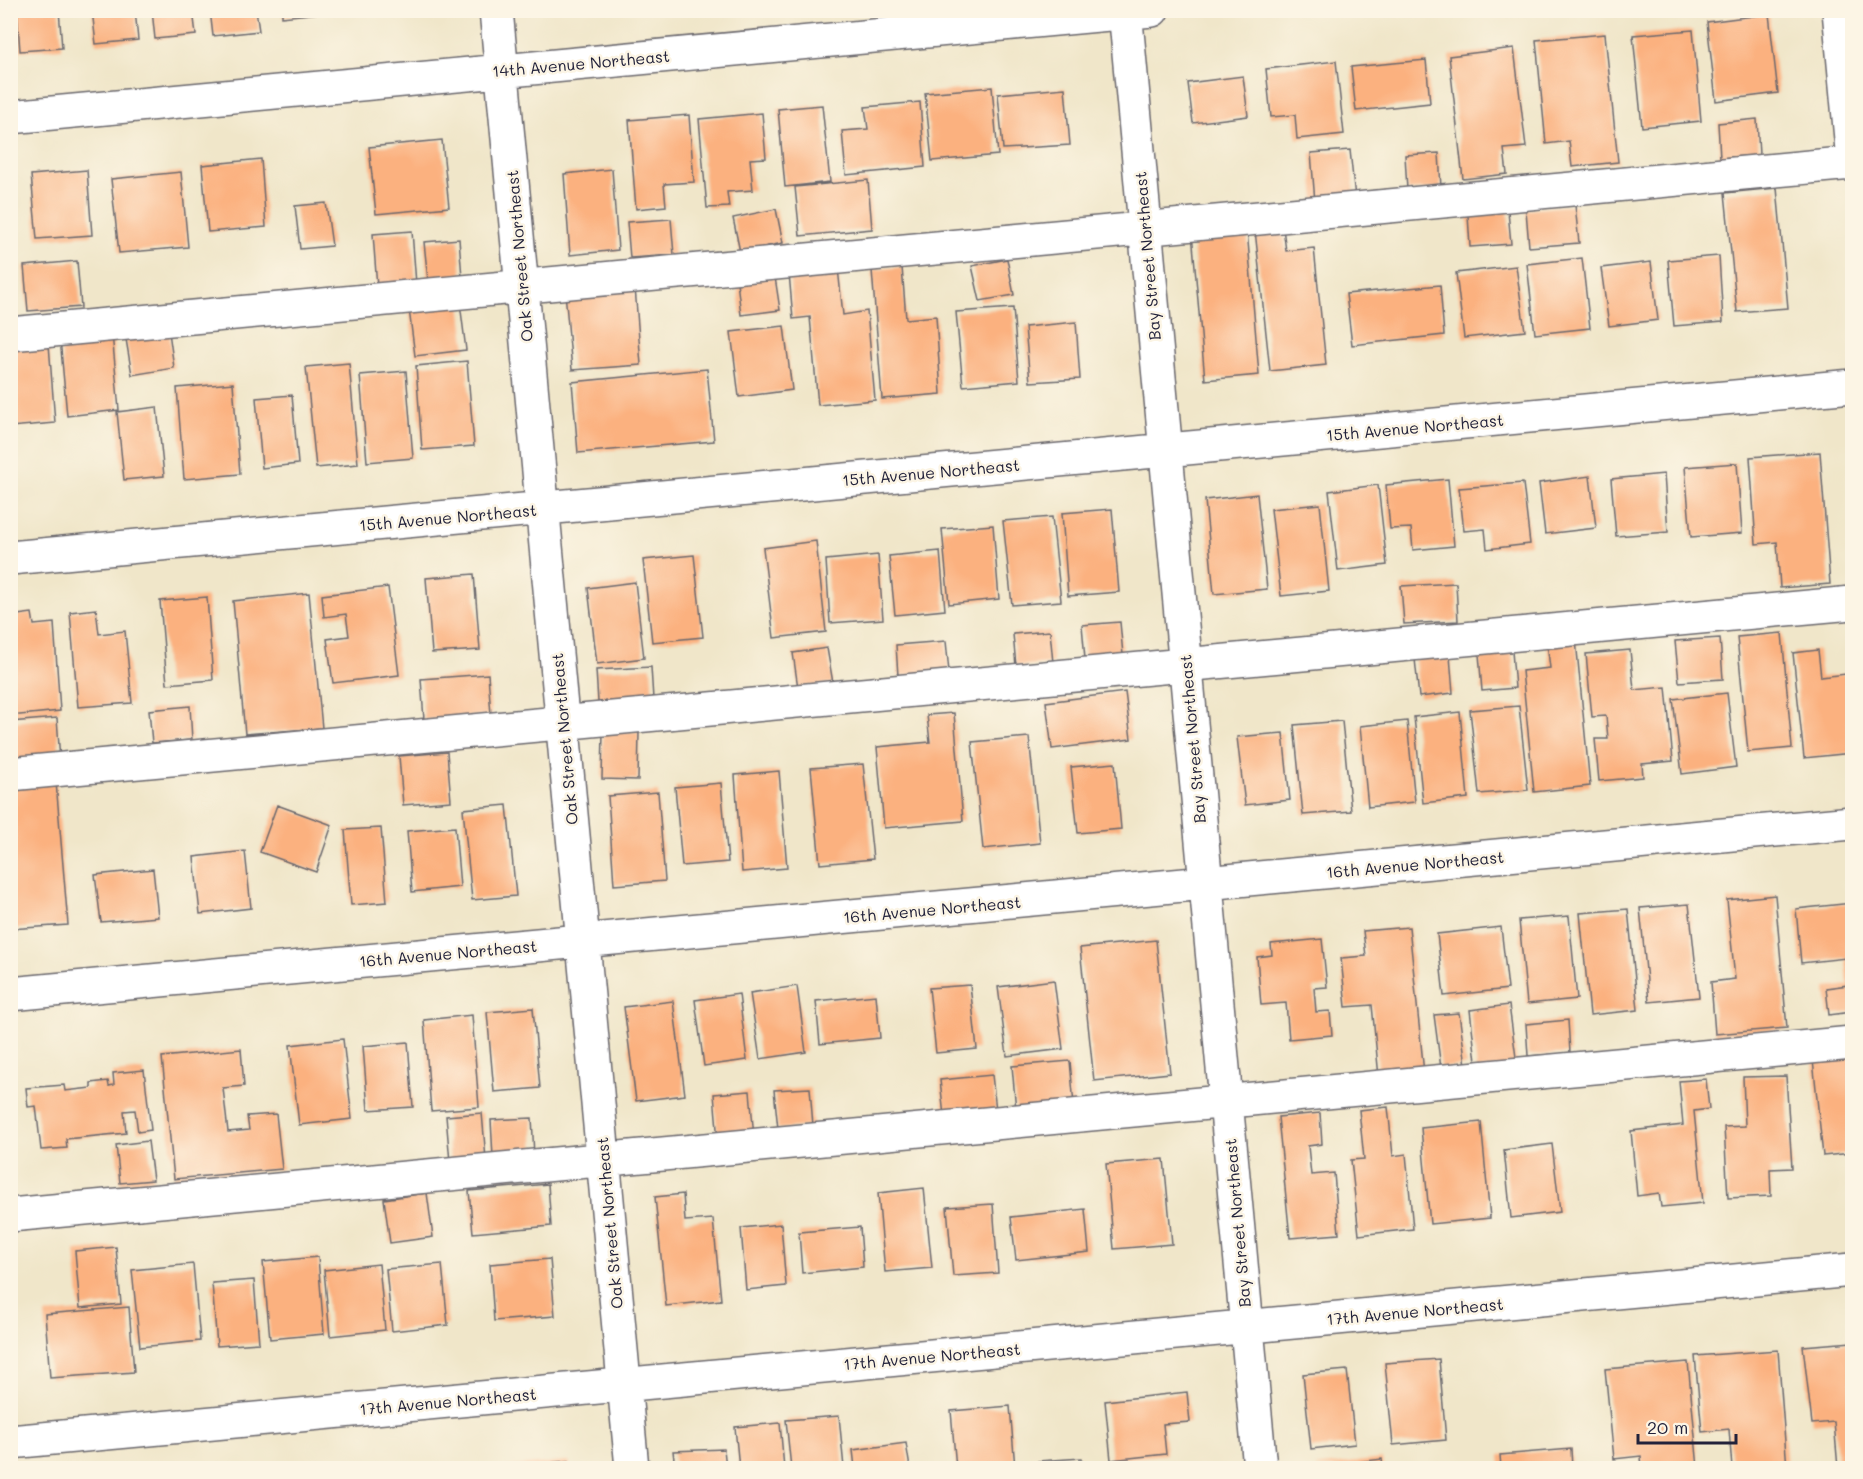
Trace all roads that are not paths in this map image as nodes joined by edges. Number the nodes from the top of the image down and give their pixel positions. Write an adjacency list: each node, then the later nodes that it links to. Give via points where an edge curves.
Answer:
1 (496, 10): 4 (street, Oak Street Northeast)
2 (1839, 10): 6 (street)
3 (1134, 11): 4 (street, 14th Avenue Northeast); 8 (street, Bay Street Northeast)
4 (502, 71): 5 (street, 14th Avenue Northeast); 9 (street, Oak Street Northeast)
5 (10, 117)
6 (1852, 150)
7 (1852, 163): 8 (street)
8 (1145, 228): 9 (street); 12 (street, Bay Street Northeast)
9 (522, 286): 10 (street); 13 (street, Oak Street Northeast)
10 (10, 334)
11 (1852, 386): 12 (street, 15th Avenue Northeast)
12 (1165, 450): 13 (street, 15th Avenue Northeast); 16 (street, Bay Street Northeast)
13 (543, 508): 14 (street, 15th Avenue Northeast); 17 (street, Oak Street Northeast)
14 (10, 558)
15 (1852, 603): 16 (street)
16 (1186, 665): 17 (street); 20 (street, Bay Street Northeast)
17 (563, 722): 18 (street); 21 (street, Oak Street Northeast)
18 (10, 774)
19 (1852, 823): 20 (street, 16th Avenue Northeast)
20 (1206, 883): 21 (street, 16th Avenue Northeast); 24 (street, Bay Street Northeast)
21 (583, 941): 22 (street, 16th Avenue Northeast); 25 (street, Oak Street Northeast)
22 (10, 994)
23 (1852, 1044): 24 (street)
24 (1226, 1102): 25 (street); 28 (street, Bay Street Northeast)
25 (603, 1159): 26 (street); 29 (street, Oak Street Northeast)
26 (10, 1215)
27 (1852, 1270): 28 (street, 17th Avenue Northeast)
28 (1247, 1327): 29 (street, 17th Avenue Northeast); 32 (street, Bay Street Northeast)
29 (624, 1385): 30 (street, 17th Avenue Northeast); 31 (street, Oak Street Northeast)
30 (10, 1442)
31 (632, 1468)
32 (1260, 1468)

